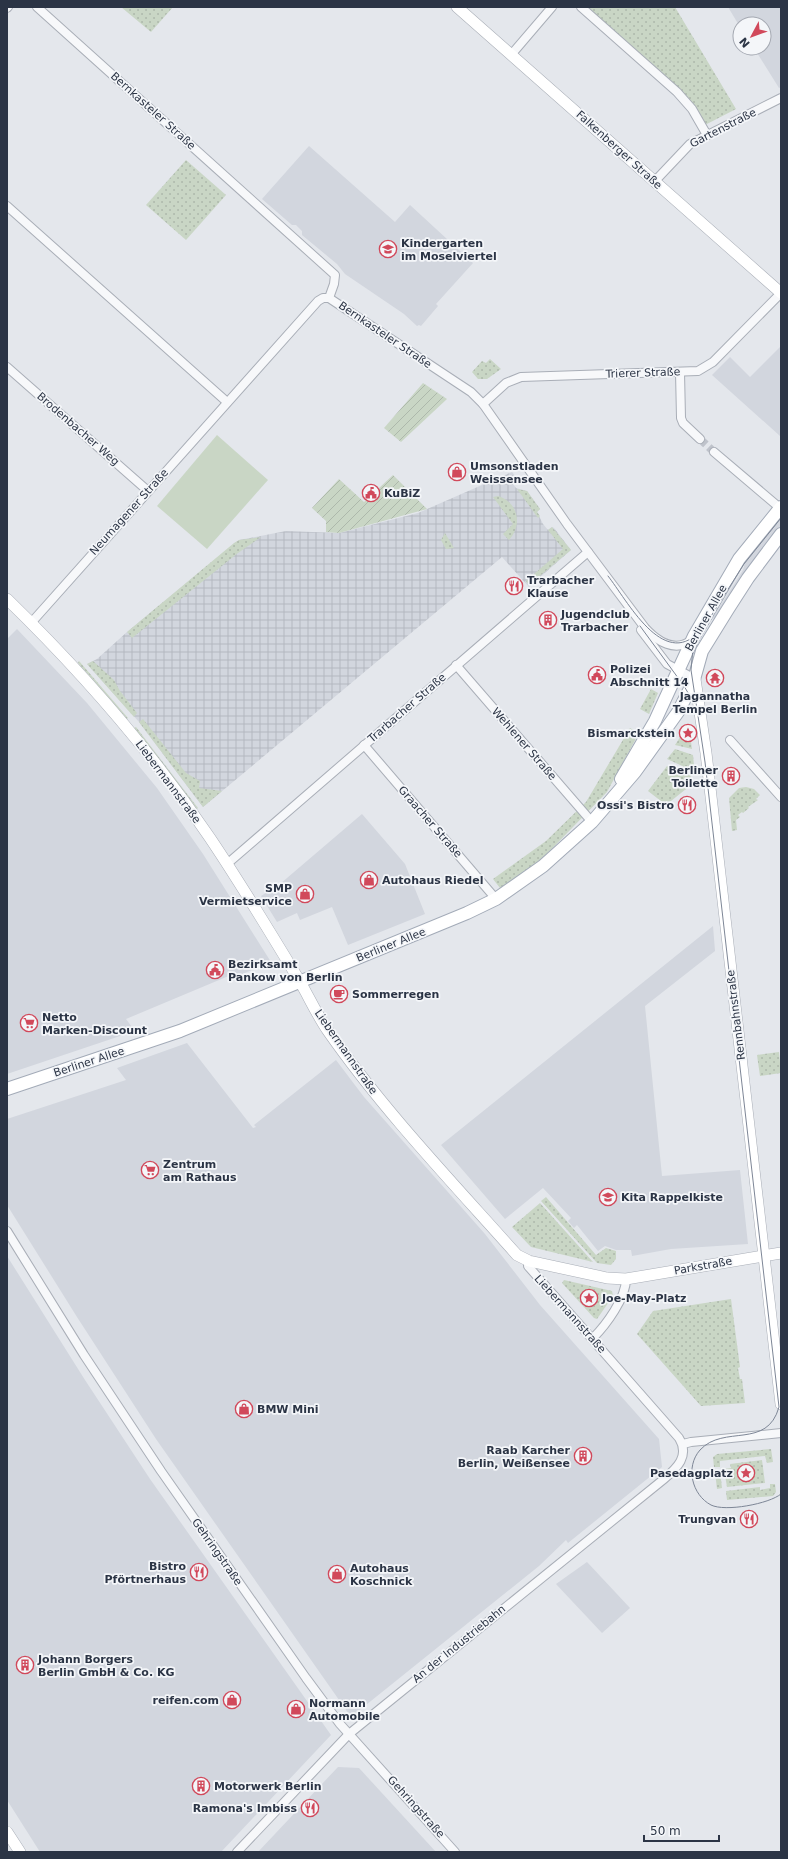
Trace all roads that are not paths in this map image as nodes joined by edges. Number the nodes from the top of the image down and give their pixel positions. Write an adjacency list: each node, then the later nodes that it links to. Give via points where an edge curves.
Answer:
1 (37, 7): 11 (street, Bernkasteler Straße, via 335,275)
2 (457, 7): 5 (street, Falkenberger Straße)
3 (552, 7): 5 (street)
4 (581, 7): 7 (street, via 677,92 692,109)
5 (511, 55): 8 (street, Falkenberger Straße)
6 (781, 98): 7 (street, Gartenstraße)
7 (707, 135): 8 (street, Gartenstraße, via 684,148)
8 (654, 182): 10 (street, Falkenberger Straße)
9 (7, 206): 14 (street)
10 (781, 293): 13 (street, Trierer Straße, via 706,368)
11 (329, 298): 14 (street, Neumagener Straße, via 318,301); 15 (street, Bernkasteler Straße, via 463,386)
12 (7, 367): 18 (street, Brodenbacher Weg)
13 (680, 372): 15 (street, Trierer Straße, via 521,377 506,383); 16 (street, via 681,418 683,424)
14 (227, 402): 18 (street, Neumagener Straße)
15 (483, 404): 21 (street, Bernkasteler Straße)
16 (700, 439)
17 (714, 452): 19 (street)
18 (148, 491): 24 (street, Neumagener Straße)
19 (780, 508): 25 (main road, Berliner Allee, via 739,559)
20 (781, 534): 29 (main road, Berliner Allee, via 748,578 705,647)
21 (588, 552): 23 (street, Bernkasteler Straße); 27 (street, Trarbacher Straße)
22 (7, 599): 24 (street, Liebermannstraße)
23 (629, 608): 26 (street, Bernkasteler Straße, via 661,642 676,645); 28 (street, Bernkasteler Straße, via 640,629 664,661)
24 (31, 623): 35 (street, Liebermannstraße, via 127,727 193,814)
25 (700, 626): 26 (main road, Berliner Allee); 29 (main road, Rennbahnstraße, via 693,648)
26 (692, 640): 28 (main road, Berliner Allee)
27 (456, 665): 31 (street, Trarbacher Straße); 34 (street, Wehlener Straße)
28 (677, 671): 29 (street, Bernkasteler Straße); 33 (main road, Berliner Allee, via 655,720)
29 (695, 679): 33 (main road, Berliner Allee, via 664,733); 41 (street, Rennbahnstraße, via 706,753)
30 (730, 740): 32 (street)
31 (364, 745): 35 (street, Trarbacher Straße); 36 (street, Graacher Straße)
32 (781, 797)
33 (610, 800): 34 (main road, Berliner Allee)
34 (592, 822): 36 (main road, Berliner Allee, via 543,866)
35 (227, 864): 37 (street, Liebermannstraße)
36 (496, 899): 37 (main road, Berliner Allee)
37 (300, 982): 38 (main road, Berliner Allee, via 180,1031); 42 (street, Liebermannstraße, via 322,1022 376,1094 517,1255)
38 (7, 1089)
39 (7, 1231): 48 (street, Gehringstraße, via 84,1355 168,1481 306,1678)
40 (781, 1253): 41 (street, Parkstraße)
41 (764, 1255): 43 (street, Parkstraße); 45 (street, Rennbahnstraße)
42 (529, 1261): 43 (street, Parkstraße, via 607,1278); 44 (street, Liebermannstraße, via 528,1266)
43 (626, 1279): 44 (street, via 624,1295)
44 (593, 1338): 47 (street, Liebermannstraße)
45 (781, 1404)
46 (781, 1433): 47 (street)
47 (683, 1444): 48 (street, An der Industriebahn, via 684,1453 675,1470)
48 (349, 1734): 51 (street, An der Industriebahn); 52 (street, Gehringstraße)
49 (7, 1832): 50 (street)
50 (20, 1852)
51 (237, 1852)
52 (455, 1852)

